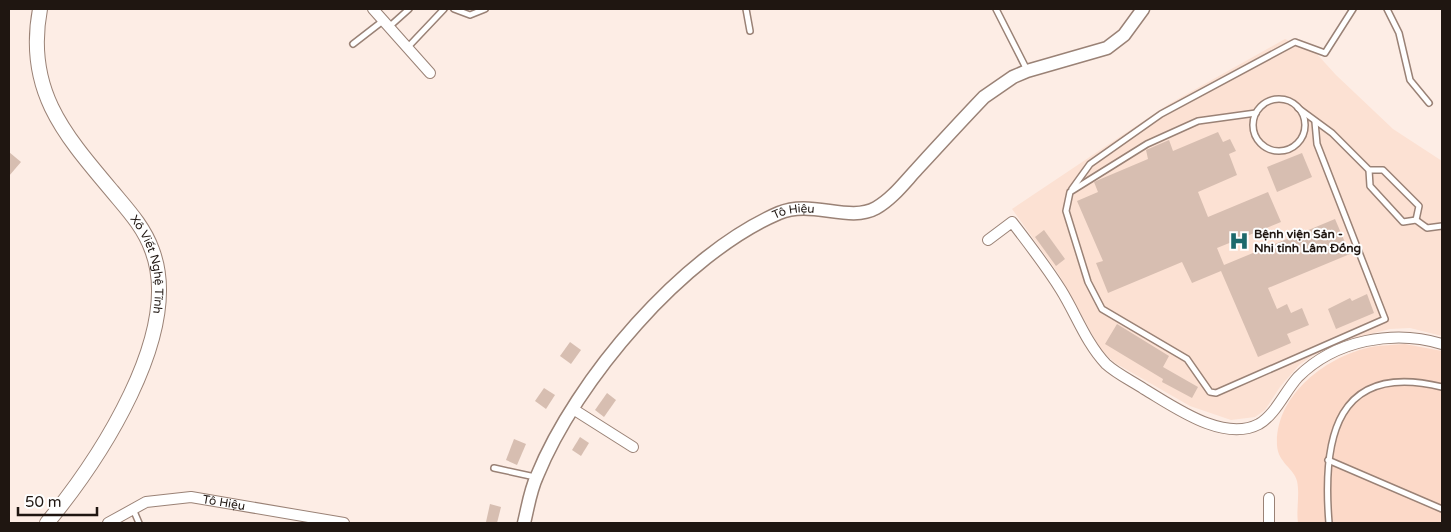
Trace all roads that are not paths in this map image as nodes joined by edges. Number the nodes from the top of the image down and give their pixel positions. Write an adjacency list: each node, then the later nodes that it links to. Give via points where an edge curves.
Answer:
1 (40, 9): 38 (main road, Xô Viết Nghệ Tĩnh, via 36,56 50,106 71,143 139,225 152,248 158,282 153,330 129,397 90,467)
2 (373, 9): 12 (street)
3 (409, 9): 12 (lane)
4 (444, 9): 15 (lane)
5 (454, 9): 6 (lane, via 470,16)
6 (485, 9)
7 (746, 9): 13 (lane)
8 (996, 9): 16 (lane)
9 (1143, 9): 16 (street, Tô Hiệu, via 1124,35 1107,48)
10 (1353, 9): 23 (lane, via 1325,53 1295,42 1212,86 1161,114 1090,164)
11 (1387, 9): 18 (lane, via 1399,33 1410,80)
12 (387, 23): 14 (lane); 15 (street)
13 (750, 30)
14 (353, 44)
15 (408, 47): 17 (street)
16 (1027, 71): 29 (street, Tô Hiệu, via 984,97 898,191 875,208 865,213 804,207 787,210 762,222 709,257 680,280 622,341 591,379)
17 (430, 73)
18 (1430, 103)
19 (1298, 108): 20 (lane, via 1275,99); 20 (lane, via 1305,124 1304,133 1300,141 1286,151 1277,152 1261,144 1253,129); 21 (lane)
20 (1256, 113): 23 (lane, via 1198,121 1147,144)
21 (1315, 122): 22 (lane, via 1332,133); 23 (lane, via 1318,144 1385,319 1216,393 1210,392 1187,359 1102,309 1088,282 1066,211)
22 (1369, 170): 24 (lane, via 1370,186 1403,222); 24 (lane, via 1383,170 1419,206)
23 (1070, 192)
24 (1416, 220): 25 (lane, via 1427,228)
25 (1442, 226)
26 (988, 240): 27 (street, via 1012,222 1046,266 1108,366 1190,416 1223,427 1246,428 1259,424 1308,369 1357,343 1408,336)
27 (1442, 344)
28 (1442, 386): 31 (lane, via 1391,381 1362,393 1341,418)
29 (573, 409): 30 (street); 33 (street, Tô Hiệu)
30 (633, 447)
31 (1328, 460): 36 (lane); 44 (lane)
32 (494, 468): 33 (lane)
33 (536, 477): 42 (street, Tô Hiệu)
34 (1268, 498): 43 (street)
35 (133, 508): 37 (street, Tô Hiệu, via 152,501 192,496); 39 (street, Tô Hiệu); 40 (lane)
36 (1442, 509)
37 (320, 521): 41 (street, Tô Hiệu)
38 (47, 523)
39 (108, 523)
40 (139, 523)
41 (344, 523)
42 (524, 523)
43 (1269, 523)
44 (1329, 523)

